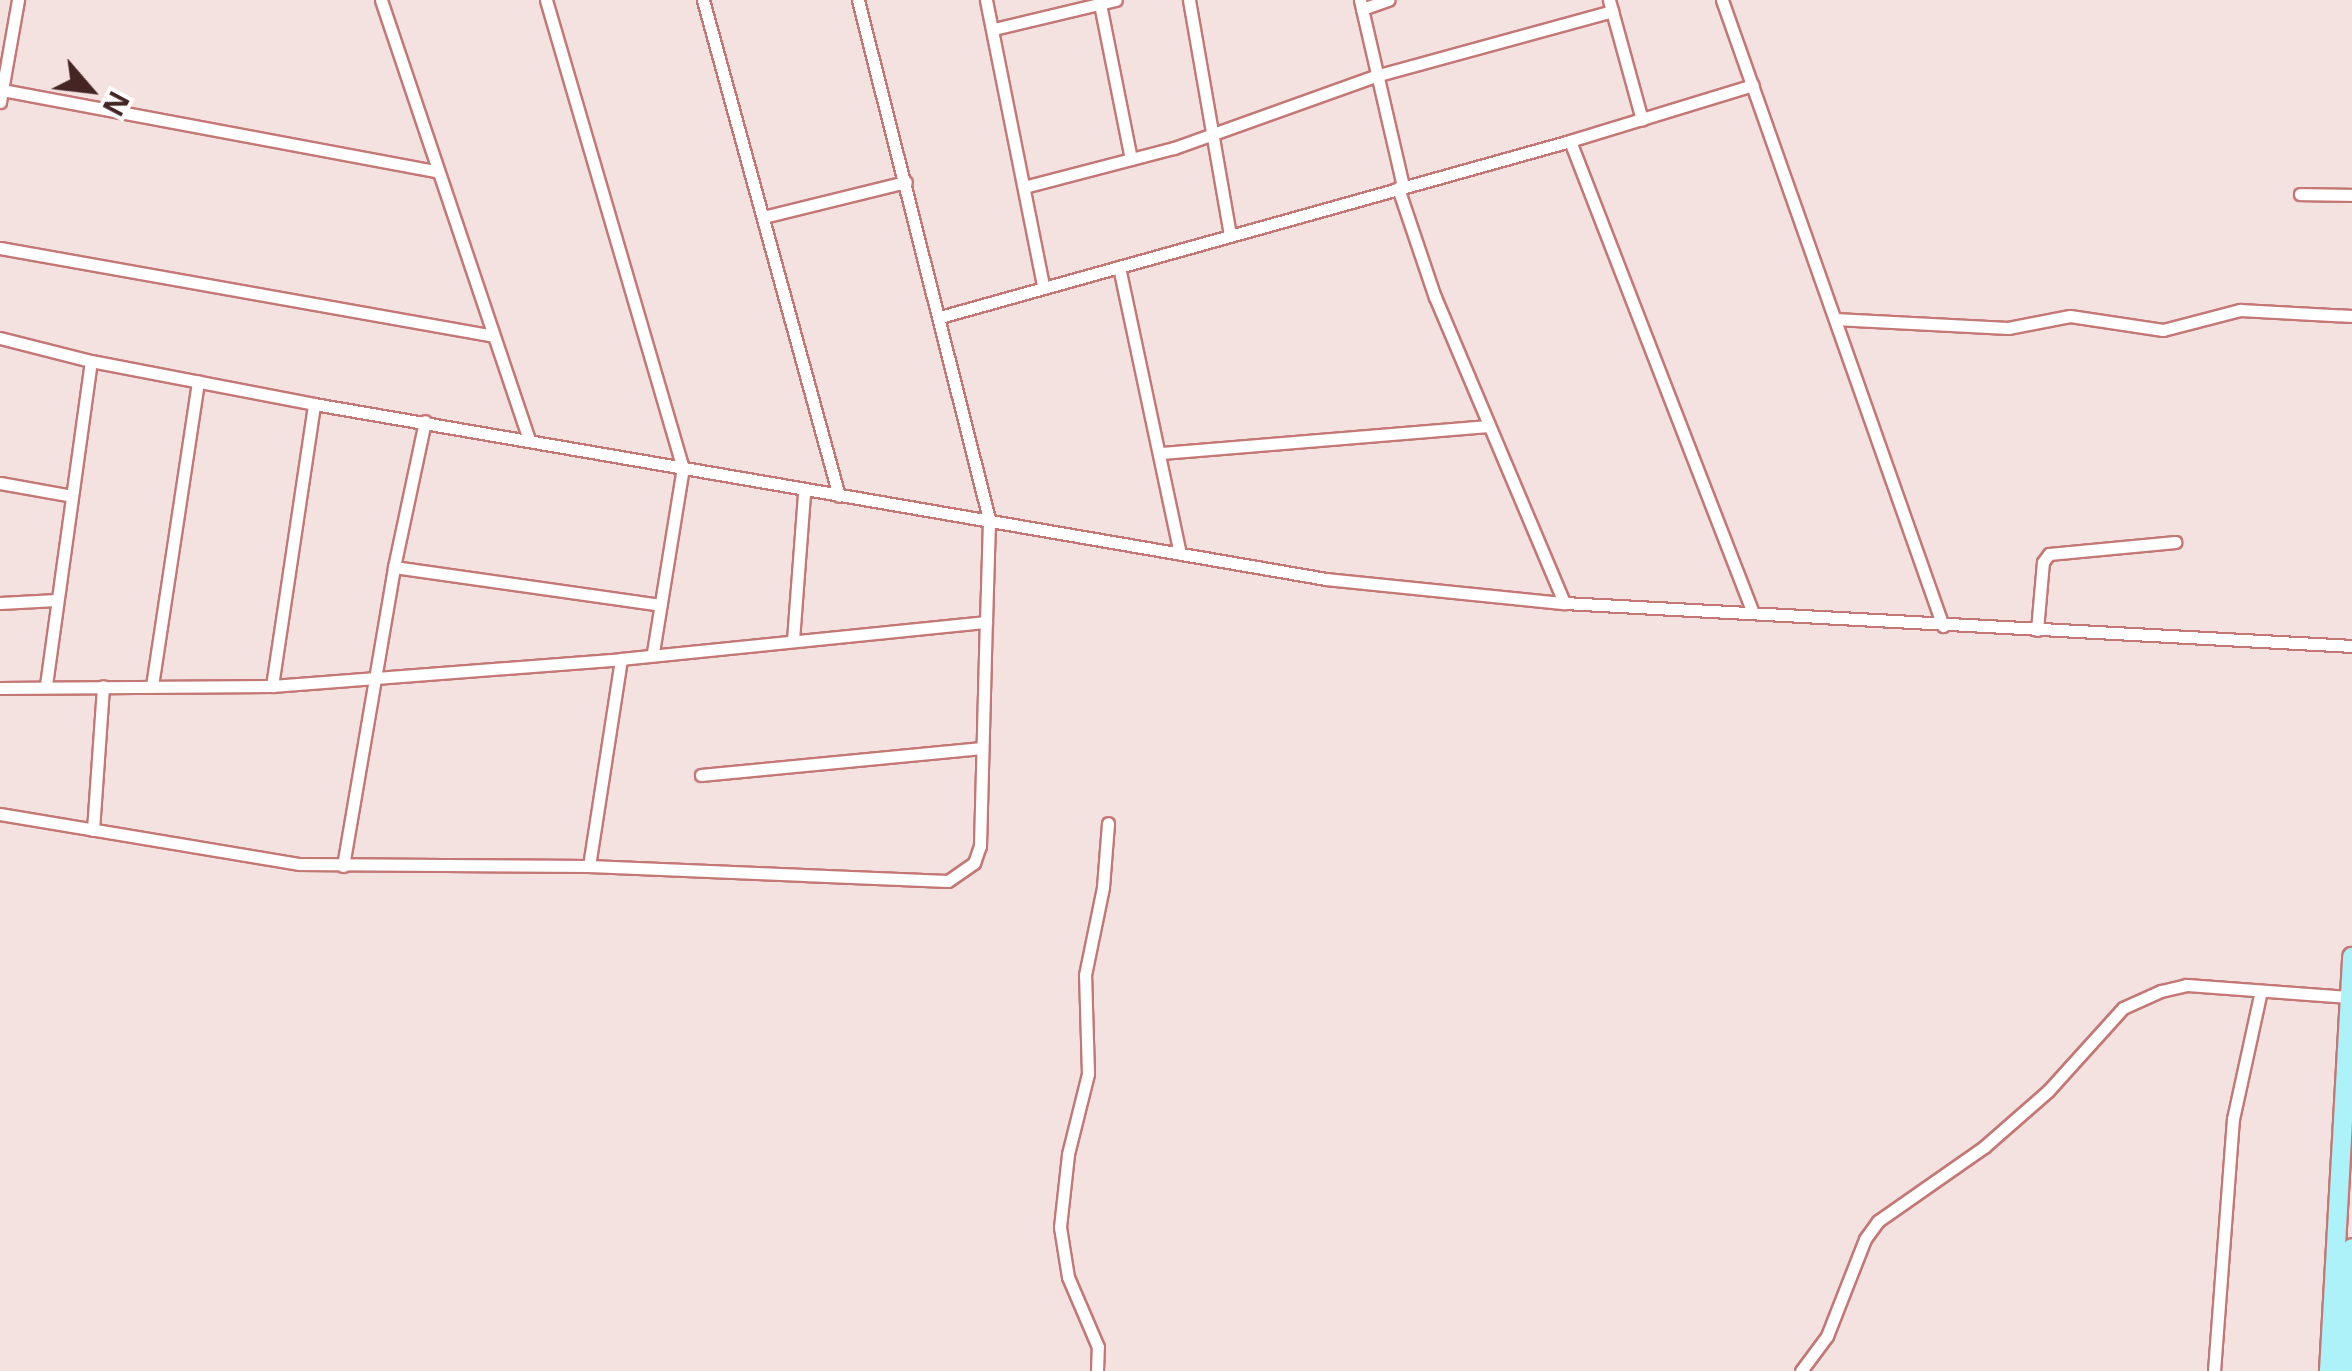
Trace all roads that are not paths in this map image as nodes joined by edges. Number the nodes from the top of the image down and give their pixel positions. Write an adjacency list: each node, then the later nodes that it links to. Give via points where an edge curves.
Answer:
1 (18, 0): 17 (street)
2 (381, 0): 22 (street)
3 (546, 0): 45 (street)
4 (703, 0): 28 (street)
5 (858, 0): 23 (street)
6 (986, 0): 14 (street)
7 (1116, 0): 11 (street)
8 (1189, 0): 19 (street)
9 (1388, 0): 12 (street)
10 (1722, 0): 16 (street)
11 (1100, 4): 14 (street); 21 (street)
12 (1361, 5): 15 (street)
13 (1610, 5): 15 (street); 18 (street)
14 (994, 30): 24 (street)
15 (1375, 76): 19 (street); 25 (street)
16 (1753, 86): 18 (street); 35 (street)
17 (1, 96): 22 (street)
18 (1642, 120): 20 (street)
19 (1211, 134): 21 (street); 29 (street)
20 (1570, 141): 25 (street); 58 (street)
21 (1131, 159): 24 (street)
22 (436, 171): 36 (street)
23 (906, 182): 28 (street); 33 (street)
24 (1024, 187): 32 (street)
25 (1400, 187): 29 (street); 42 (street, via 1435,297)
26 (2300, 194): 27 (street)
27 (2352, 195)
28 (762, 217): 49 (street)
29 (1230, 234): 31 (street)
30 (0, 248): 36 (street)
31 (1118, 267): 32 (street); 44 (street)
32 (1043, 285): 33 (street)
33 (940, 316): 50 (street)
34 (2352, 316): 35 (street, via 2240,310 2163,330 2070,316 2008,328)
35 (1835, 319): 60 (street)
36 (492, 336): 43 (street)
37 (0, 338): 38 (street)
38 (92, 361): 39 (street); 48 (street)
39 (198, 381): 40 (street); 69 (street)
40 (314, 404): 41 (street); 70 (street)
41 (425, 421): 43 (street); 53 (street)
42 (1489, 426): 44 (street); 55 (street)
43 (529, 440): 45 (street)
44 (1161, 453): 52 (street)
45 (683, 467): 47 (street); 57 (street)
46 (0, 483): 48 (street)
47 (804, 492): 49 (street); 62 (street)
48 (72, 496): 54 (street)
49 (839, 496): 50 (street)
50 (989, 519): 52 (street); 59 (street)
51 (2175, 542): 61 (street, via 2048,554)
52 (1180, 554): 55 (street, via 1326,580)
53 (394, 566): 57 (street); 66 (street)
54 (56, 600): 56 (street); 67 (street)
55 (1564, 603): 58 (street)
56 (0, 604)
57 (660, 605): 64 (street)
58 (1753, 613): 60 (street)
59 (986, 622): 62 (street); 72 (street)
60 (1944, 626): 61 (street)
61 (2037, 630): 63 (street)
62 (793, 640): 64 (street)
63 (2352, 646)
64 (653, 653): 65 (street)
65 (622, 658): 66 (street); 78 (street)
66 (376, 677): 70 (street); 77 (street)
67 (46, 685): 68 (street); 71 (street)
68 (102, 686): 69 (street); 76 (street)
69 (152, 686): 70 (street)
70 (272, 686)
71 (0, 688)
72 (982, 748): 73 (street); 78 (street, via 980,846 974,864 948,881)
73 (701, 775)
74 (0, 814): 76 (street)
75 (1108, 823): 83 (street, via 1085,974 1088,1074 1068,1154 1060,1227 1068,1277 1098,1347)
76 (93, 830): 77 (street)
77 (343, 866): 78 (street)
78 (589, 866)
79 (2352, 957): 81 (main road)
80 (2261, 990): 81 (street); 84 (street, via 2186,986 2123,1008 2048,1091 1984,1147 1878,1221 1864,1239 1827,1336); 85 (street, via 2233,1119)
81 (2350, 997): 86 (main road)
82 (2352, 1248): 87 (main road)
83 (1097, 1371)
84 (1801, 1371)
85 (2214, 1371)
86 (2329, 1371)
87 (2345, 1371)

